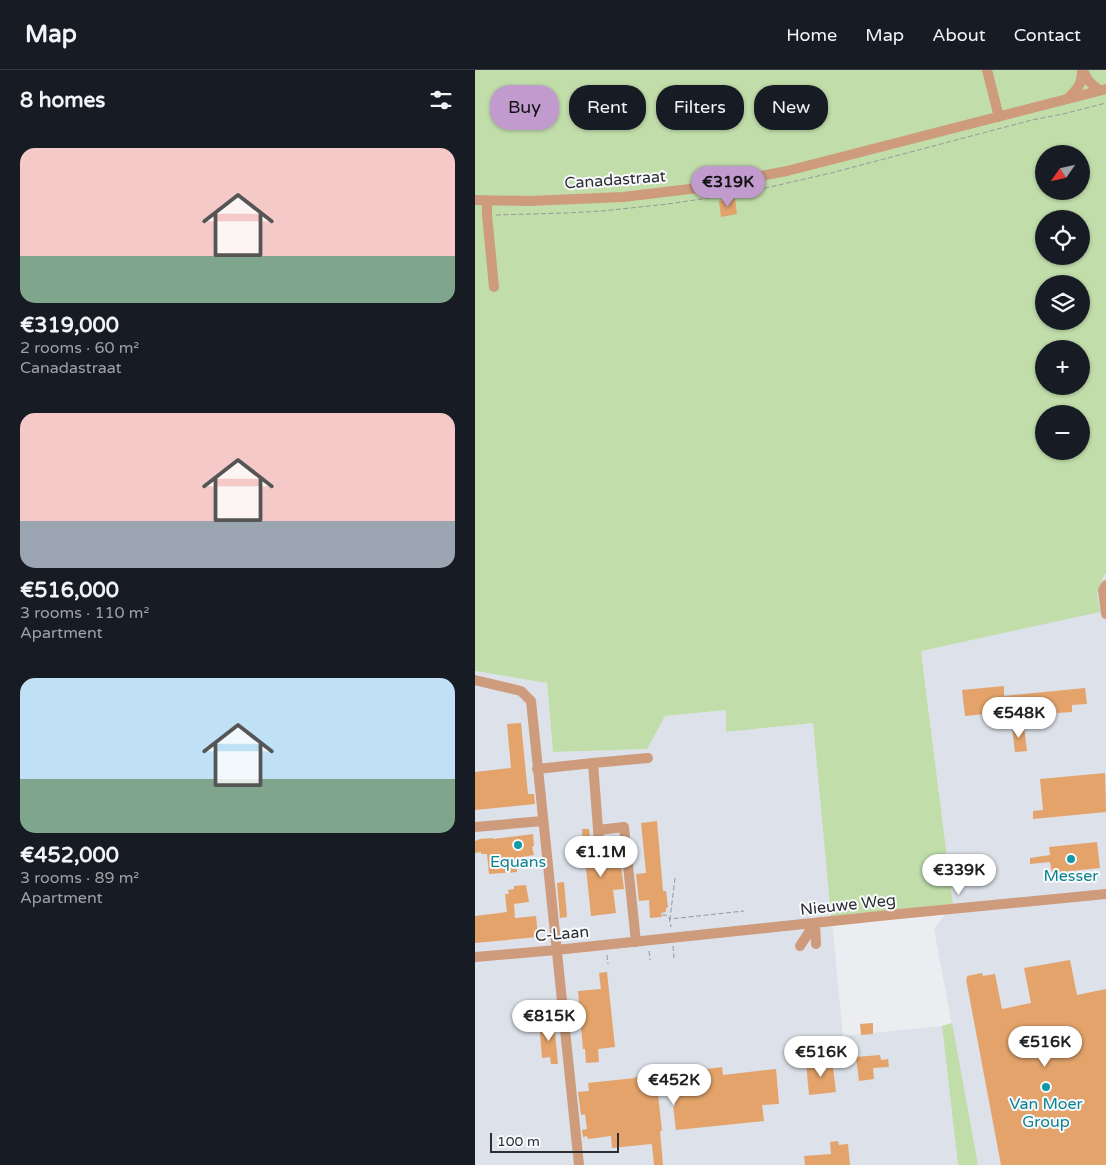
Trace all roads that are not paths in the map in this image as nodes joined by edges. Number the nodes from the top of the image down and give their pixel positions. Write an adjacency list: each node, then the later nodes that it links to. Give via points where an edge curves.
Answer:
1 (987, 70): 5 (street)
2 (1083, 70): 3 (street, via 1093,86); 4 (street, via 1082,81)
3 (1103, 90): 4 (street, Canadastraat)
4 (1067, 99): 5 (street, Canadastraat)
5 (999, 117): 7 (street, Canadastraat, via 787,171 698,188 623,197)
6 (475, 200): 7 (street, Canadastraat)
7 (487, 200): 8 (street)
8 (494, 287)
9 (1106, 584): 10 (street, via 1103,590)
10 (1105, 603): 11 (street)
11 (1106, 614)
12 (475, 680): 15 (street, via 521,691 531,700)
13 (648, 758): 14 (street)
14 (593, 763): 15 (street); 18 (street)
15 (537, 769): 16 (street)
16 (543, 821): 17 (street); 26 (street)
17 (475, 827)
18 (598, 830): 19 (street); 23 (street, via 624,827)
19 (599, 842)
20 (1106, 894): 21 (street, Nieuwe Weg)
21 (815, 923): 22 (street, Nieuwe Weg); 24 (street); 25 (street)
22 (650, 941): 23 (street, C-Laan)
23 (636, 942): 26 (street, C-Laan)
24 (817, 944)
25 (800, 946)
26 (556, 950): 27 (street, C-Laan); 28 (street)
27 (475, 957)
28 (579, 1165)

